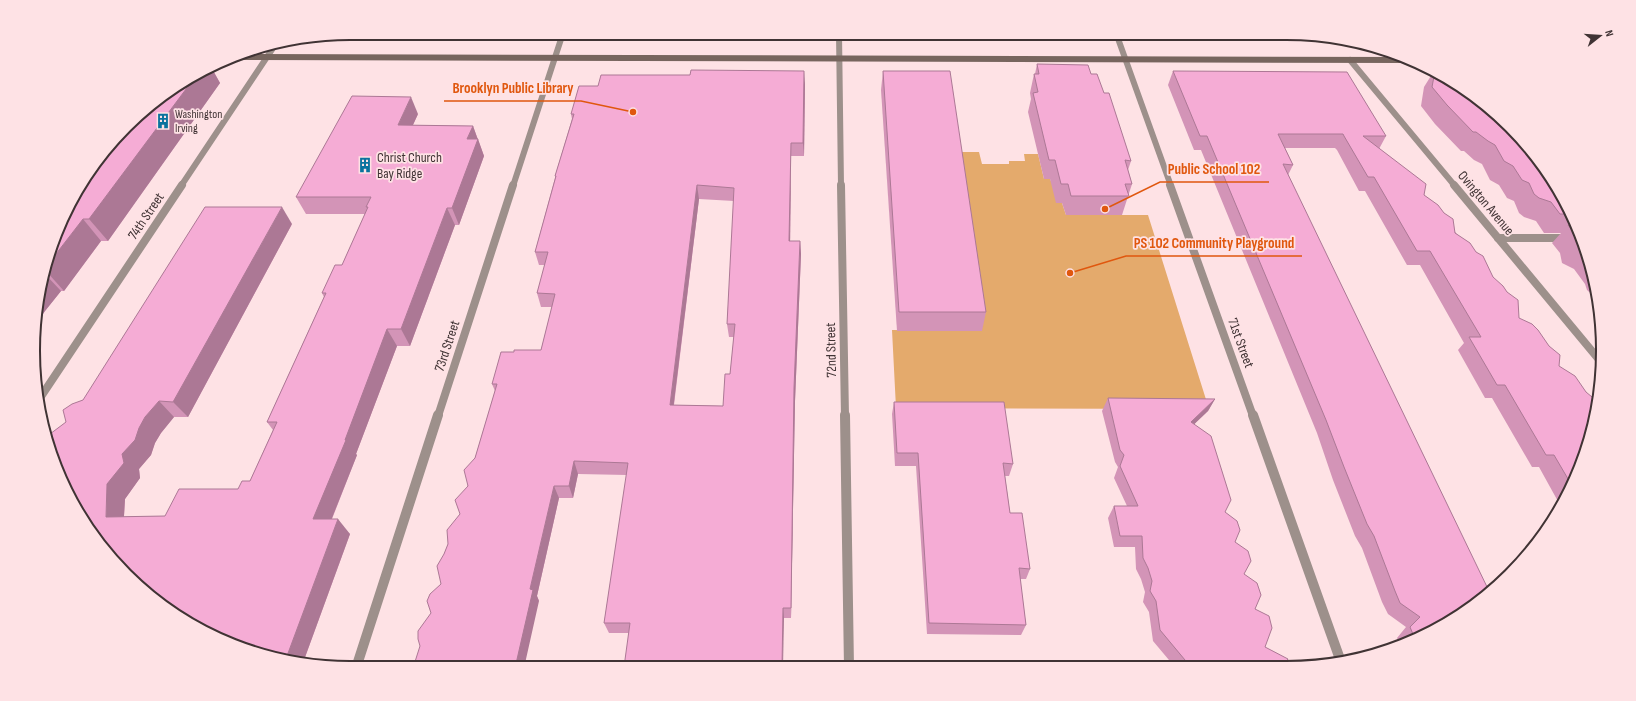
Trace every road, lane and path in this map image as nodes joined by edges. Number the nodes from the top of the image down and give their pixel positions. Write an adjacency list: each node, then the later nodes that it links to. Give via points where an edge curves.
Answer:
1 (561, 40): 7 (street, 73rd Street)
2 (839, 40): 8 (street, 72nd Street)
3 (1119, 40): 9 (street, 71st Street)
4 (272, 51): 6 (street, 74th Street)
5 (249, 57): 6 (street)
6 (267, 57): 7 (street); 15 (street, 74th Street)
7 (555, 58): 8 (street); 17 (street, 73rd Street)
8 (839, 59): 9 (street); 18 (street, 72nd Street)
9 (1126, 59): 10 (street); 16 (street, 71st Street)
10 (1350, 60): 11 (street); 12 (street, Ovington Avenue)
11 (1394, 60)
12 (1498, 238): 13 (street); 14 (street, Ovington Avenue)
13 (1575, 238)
14 (1596, 356)
15 (43, 393)
16 (1339, 656)
17 (358, 661)
18 (849, 661)

